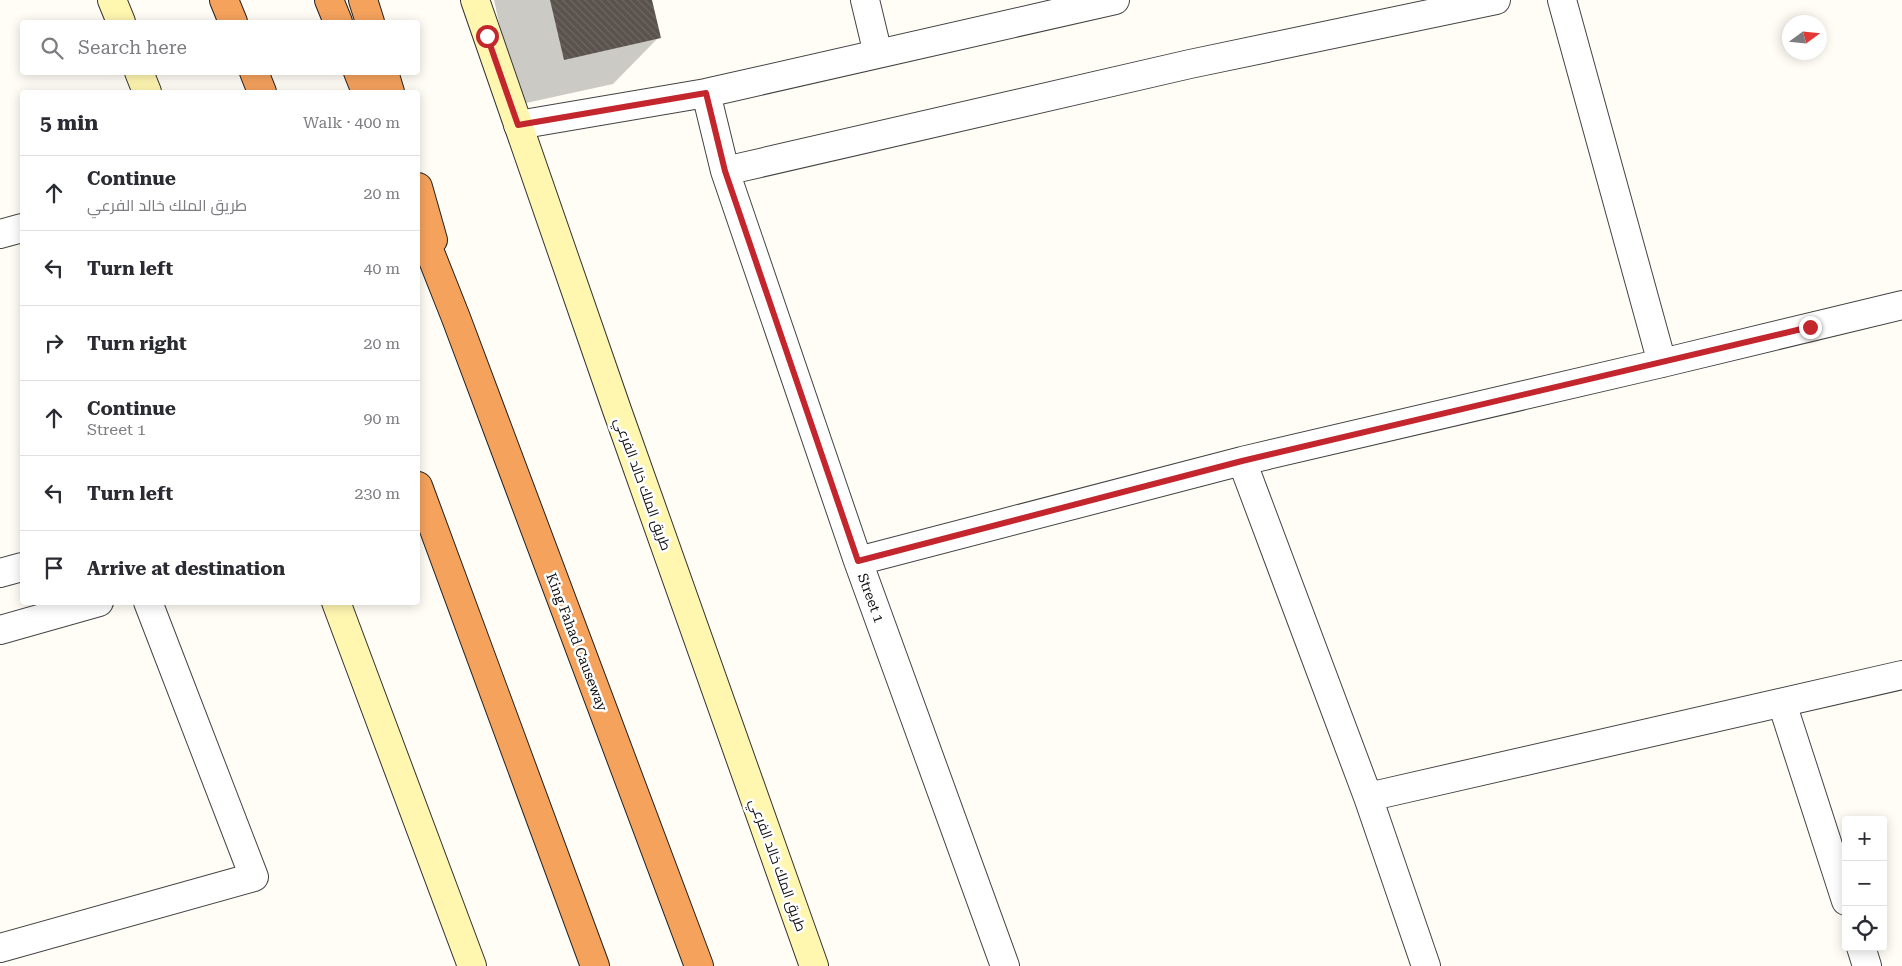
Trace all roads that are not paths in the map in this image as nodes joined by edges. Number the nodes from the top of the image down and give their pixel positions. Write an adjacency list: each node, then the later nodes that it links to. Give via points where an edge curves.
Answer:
1 (112, 0): 11 (main road)
2 (224, 0): 12 (highway)
3 (243, 0): 13 (highway)
4 (329, 0): 14 (highway)
5 (363, 0): 15 (highway)
6 (475, 0): 28 (main road, طريق الملك خالد الفرعي)
7 (865, 0): 16 (street)
8 (1115, 0): 16 (street)
9 (1496, 0): 29 (street, via 1180,67)
10 (1562, 0): 36 (street)
11 (120, 20)
12 (232, 20)
13 (250, 20)
14 (337, 20)
15 (369, 20)
16 (878, 54): 27 (street)
17 (140, 75): 22 (main road)
18 (255, 75): 23 (highway)
19 (270, 75): 24 (highway)
20 (359, 75): 25 (highway)
21 (385, 75): 26 (highway)
22 (146, 90)
23 (261, 90)
24 (275, 90)
25 (365, 90)
26 (389, 90)
27 (706, 93): 28 (street); 29 (street, Street 1)
28 (518, 125): 55 (main road, طريق الملك خالد الفرعي)
29 (725, 171): 39 (street, Street 1)
30 (420, 194): 35 (highway)
31 (420, 227): 35 (highway)
32 (20, 229): 33 (street)
33 (0, 234)
34 (1902, 305): 36 (street)
35 (456, 318): 54 (highway, King Fahad Causeway)
36 (1662, 363): 37 (street)
37 (1242, 461): 39 (street); 48 (street)
38 (420, 491): 53 (highway)
39 (858, 561): 56 (street, Street 1)
40 (20, 568): 41 (street)
41 (0, 573)
42 (88, 605): 45 (street)
43 (149, 605): 50 (street, via 254,877)
44 (337, 605): 52 (main road)
45 (0, 630)
46 (1902, 676): 47 (street)
47 (1782, 703): 48 (street); 49 (street)
48 (1368, 797): 57 (street)
49 (1842, 889)
50 (0, 948)
51 (1862, 951): 58 (street)
52 (472, 966)
53 (595, 966)
54 (699, 966)
55 (814, 966)
56 (1005, 966)
57 (1426, 966)
58 (1867, 966)

